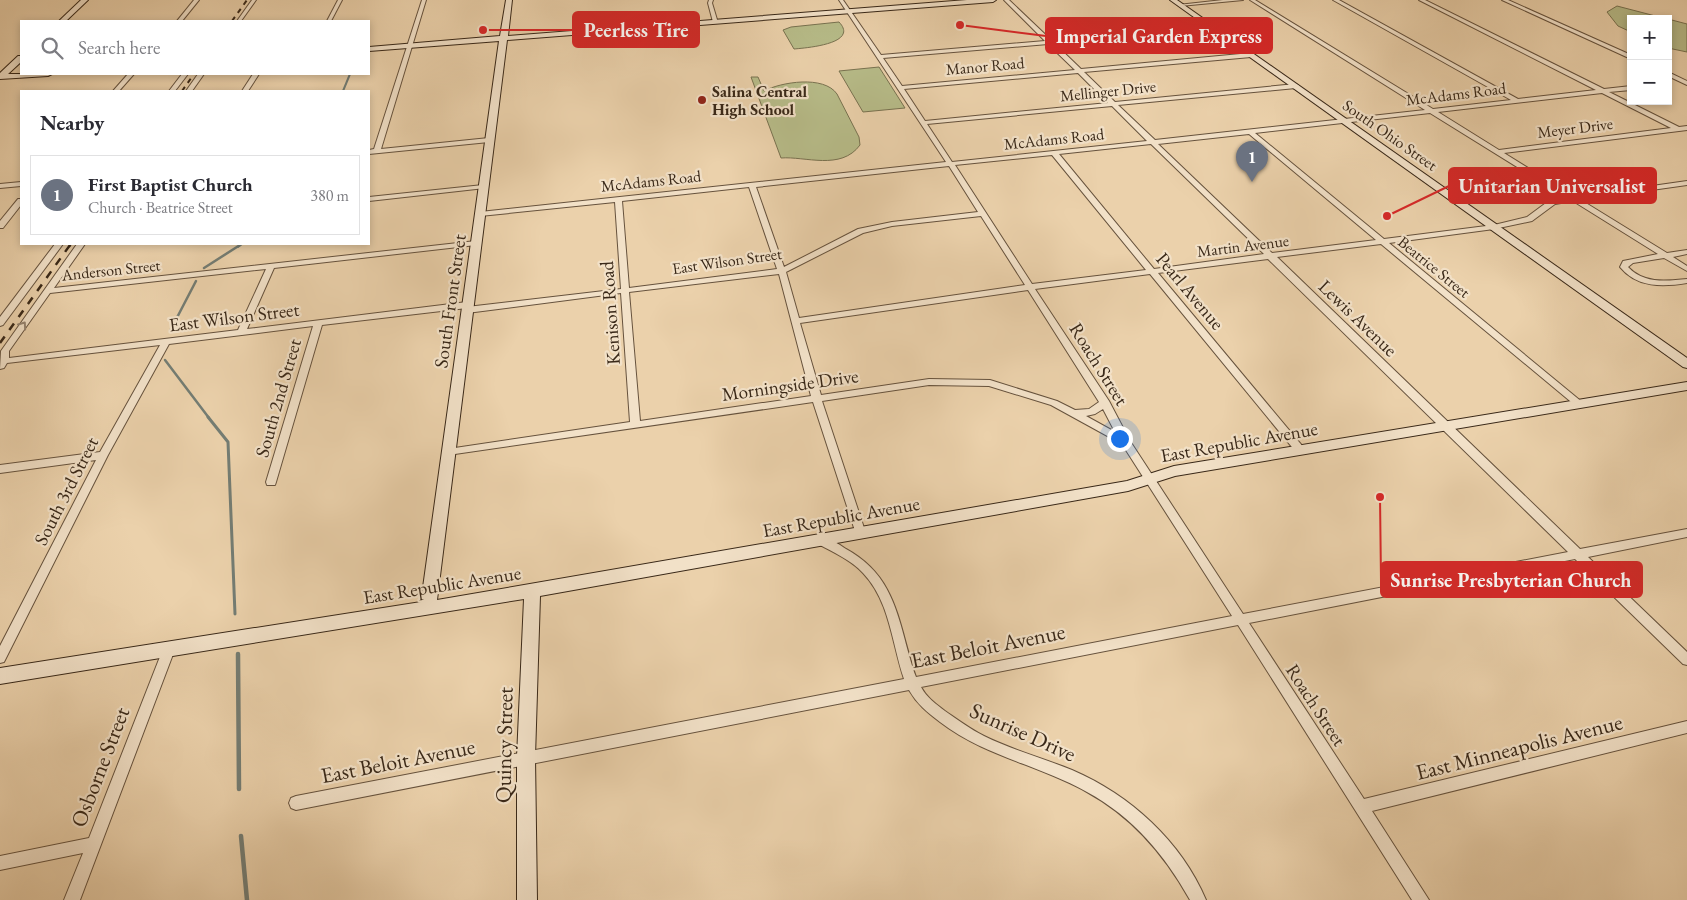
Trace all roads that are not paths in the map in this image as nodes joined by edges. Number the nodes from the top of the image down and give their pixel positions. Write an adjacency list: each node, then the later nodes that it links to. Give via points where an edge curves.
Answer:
1 (85, 0): 18 (main road)
2 (197, 0): 19 (street)
3 (254, 0): 20 (street)
4 (340, 0): 21 (street)
5 (424, 0): 26 (street)
6 (509, 0): 24 (street, South Front Street)
7 (711, 0): 22 (street)
8 (841, 0): 17 (street, Roach Street)
9 (992, 0): 17 (main road)
10 (1006, 0): 25 (street, Lewis Avenue)
11 (1241, 0): 16 (street)
12 (1252, 0): 52 (street)
13 (1336, 0): 50 (street)
14 (1421, 0): 49 (street)
15 (1504, 0): 29 (street)
16 (1176, 3): 23 (main road, South Ohio Street)
17 (849, 11): 22 (main road); 30 (street, Roach Street)
18 (63, 20)
19 (180, 20)
20 (239, 20)
21 (330, 20)
22 (716, 22): 24 (main road)
23 (1212, 28): 25 (street); 28 (main road, South Ohio Street)
24 (503, 38): 26 (main road); 58 (street, South Front Street)
25 (1050, 42): 30 (street); 32 (street, Lewis Avenue)
26 (410, 46): 27 (main road); 60 (street)
27 (370, 49)
28 (1251, 55): 32 (street, Manor Road); 42 (main road, South Ohio Street)
29 (1627, 55)
30 (880, 56): 43 (street, Roach Street)
31 (20, 59): 39 (main road)
32 (1081, 71): 43 (street, Manor Road); 51 (street, Lewis Avenue)
33 (32, 75): 39 (main road)
34 (130, 75): 45 (street)
35 (184, 75): 46 (street)
36 (200, 75): 47 (street)
37 (255, 75): 48 (street)
38 (1672, 76): 40 (street)
39 (0, 77)
40 (1686, 82): 41 (street)
41 (1672, 84)
42 (1296, 86): 51 (street, Mellinger Drive); 53 (main road, South Ohio Street)
43 (900, 88): 54 (street, Roach Street)
44 (1627, 88): 49 (street, McAdams Road)
45 (117, 90)
46 (173, 90)
47 (190, 90)
48 (245, 90)
49 (1602, 91): 50 (street, McAdams Road); 56 (street)
50 (1517, 101): 52 (street, McAdams Road)
51 (1114, 104): 54 (street, Mellinger Drive); 59 (street, Lewis Avenue)
52 (1429, 111): 53 (street, McAdams Road); 62 (street)
53 (1345, 121): 57 (street, McAdams Road); 77 (main road, South Ohio Street)
54 (923, 123): 64 (street, Roach Street)
55 (1687, 128): 56 (street, Meyer Drive)
56 (1678, 129): 62 (street, Meyer Drive)
57 (1250, 132): 59 (street, McAdams Road); 78 (street, Beatrice Street)
58 (489, 140): 60 (street); 69 (street, South Front Street)
59 (1153, 142): 63 (street, McAdams Road); 83 (street, Lewis Avenue)
60 (377, 151): 61 (street)
61 (370, 152)
62 (1496, 152): 72 (street)
63 (1054, 153): 64 (street, McAdams Road); 88 (street, Pearl Avenue)
64 (950, 163): 67 (street, McAdams Road); 75 (street, Roach Street)
65 (1687, 183): 72 (street, Martin Avenue)
66 (20, 184): 68 (street)
67 (752, 185): 71 (street, McAdams Road); 87 (street)
68 (0, 186)
69 (483, 187): 70 (street); 74 (street, South Front Street)
70 (370, 199)
71 (618, 199): 74 (street, McAdams Road); 91 (street, Kenison Road)
72 (1572, 199): 77 (street, Martin Avenue, via 1554,202 1529,219); 84 (street)
73 (20, 202): 76 (street)
74 (480, 214): 79 (street, South Front Street)
75 (983, 214): 87 (street, East Wilson Street, via 892,224 861,231); 90 (street, Roach Street)
76 (0, 226)
77 (1494, 227): 78 (street, Martin Avenue); 100 (main road, South Ohio Street)
78 (1382, 242): 83 (street, Martin Avenue); 104 (street, Beatrice Street)
79 (476, 243): 85 (street, Anderson Street); 93 (street, South Front Street)
80 (58, 245): 95 (street)
81 (80, 245): 92 (street)
82 (1687, 252): 84 (street)
83 (1271, 256): 88 (street, Martin Avenue); 107 (street, Lewis Avenue)
84 (1664, 256): 86 (street); 89 (street, via 1632,261 1624,267 1633,276 1657,284)
85 (271, 266): 92 (street, Anderson Street); 97 (street)
86 (1687, 269)
87 (782, 272): 91 (street, East Wilson Street); 94 (street)
88 (1152, 272): 90 (street, Martin Avenue); 109 (street, Pearl Avenue)
89 (1687, 281)
90 (1030, 287): 94 (street, Martin Avenue); 103 (street, Roach Street)
91 (624, 290): 93 (street, East Wilson Street); 106 (street, Kenison Road)
92 (47, 292): 99 (street, one-way to 92, via 5,351)
93 (467, 308): 96 (street, East Wilson Street); 110 (street, South Front Street)
94 (796, 321): 102 (street)
95 (0, 323)
96 (318, 323): 97 (street, East Wilson Street); 114 (street, South 2nd Street)
97 (241, 333): 98 (street, East Wilson Street)
98 (166, 342): 99 (street, East Wilson Street); 111 (street, South 3rd Street)
99 (2, 364)
100 (1687, 364)
101 (1687, 386): 104 (main road, East Republic Avenue)
102 (817, 399): 105 (street, Morningside Drive, via 929,382 990,383 1054,403); 106 (street, Morningside Drive); 116 (street)
103 (1104, 401): 105 (street, via 1100,408 1088,413); 108 (street, Roach Street)
104 (1579, 404): 107 (main road, East Republic Avenue)
105 (1074, 413): 108 (street, Morningside Drive)
106 (635, 425): 110 (street, Morningside Drive)
107 (1446, 426): 109 (main road, East Republic Avenue); 118 (street, Lewis Avenue)
108 (1126, 442): 113 (street, Roach Street)
109 (1300, 450): 113 (main road, East Republic Avenue)
110 (448, 452): 120 (street, South Front Street)
111 (103, 456): 112 (street); 123 (street, South 3rd Street)
112 (0, 470)
113 (1150, 479): 116 (main road, East Republic Avenue, via 1128,486); 121 (street, Roach Street)
114 (271, 482)
115 (1687, 533): 118 (street, East Beloit Avenue)
116 (861, 534): 117 (main road, East Republic Avenue)
117 (822, 540): 119 (main road, East Republic Avenue); 126 (street, Sunrise Drive, via 868,569 880,585)
118 (1577, 554): 121 (street, East Beloit Avenue); 124 (street, Lewis Avenue)
119 (532, 590): 120 (main road, East Republic Avenue); 128 (main road, Quincy Street)
120 (428, 607): 122 (main road, East Republic Avenue)
121 (1240, 620): 126 (street, East Beloit Avenue); 130 (street, Roach Street)
122 (168, 649): 125 (main road, East Republic Avenue); 131 (street, Osborne Street)
123 (0, 658)
124 (1687, 660)
125 (0, 676)
126 (912, 682): 128 (street, East Beloit Avenue); 135 (street, Sunrise Drive, via 919,696 975,739 1087,784 1126,807 1151,829 1175,860)
127 (1687, 727): 130 (street, East Minneapolis Avenue)
128 (526, 757): 129 (street, East Beloit Avenue); 134 (main road, Quincy Street)
129 (296, 803)
130 (1361, 808): 136 (street, Roach Street)
131 (93, 844): 132 (street); 133 (street, Osborne Street)
132 (0, 863)
133 (72, 900)
134 (527, 900)
135 (1198, 900)
136 (1421, 900)

